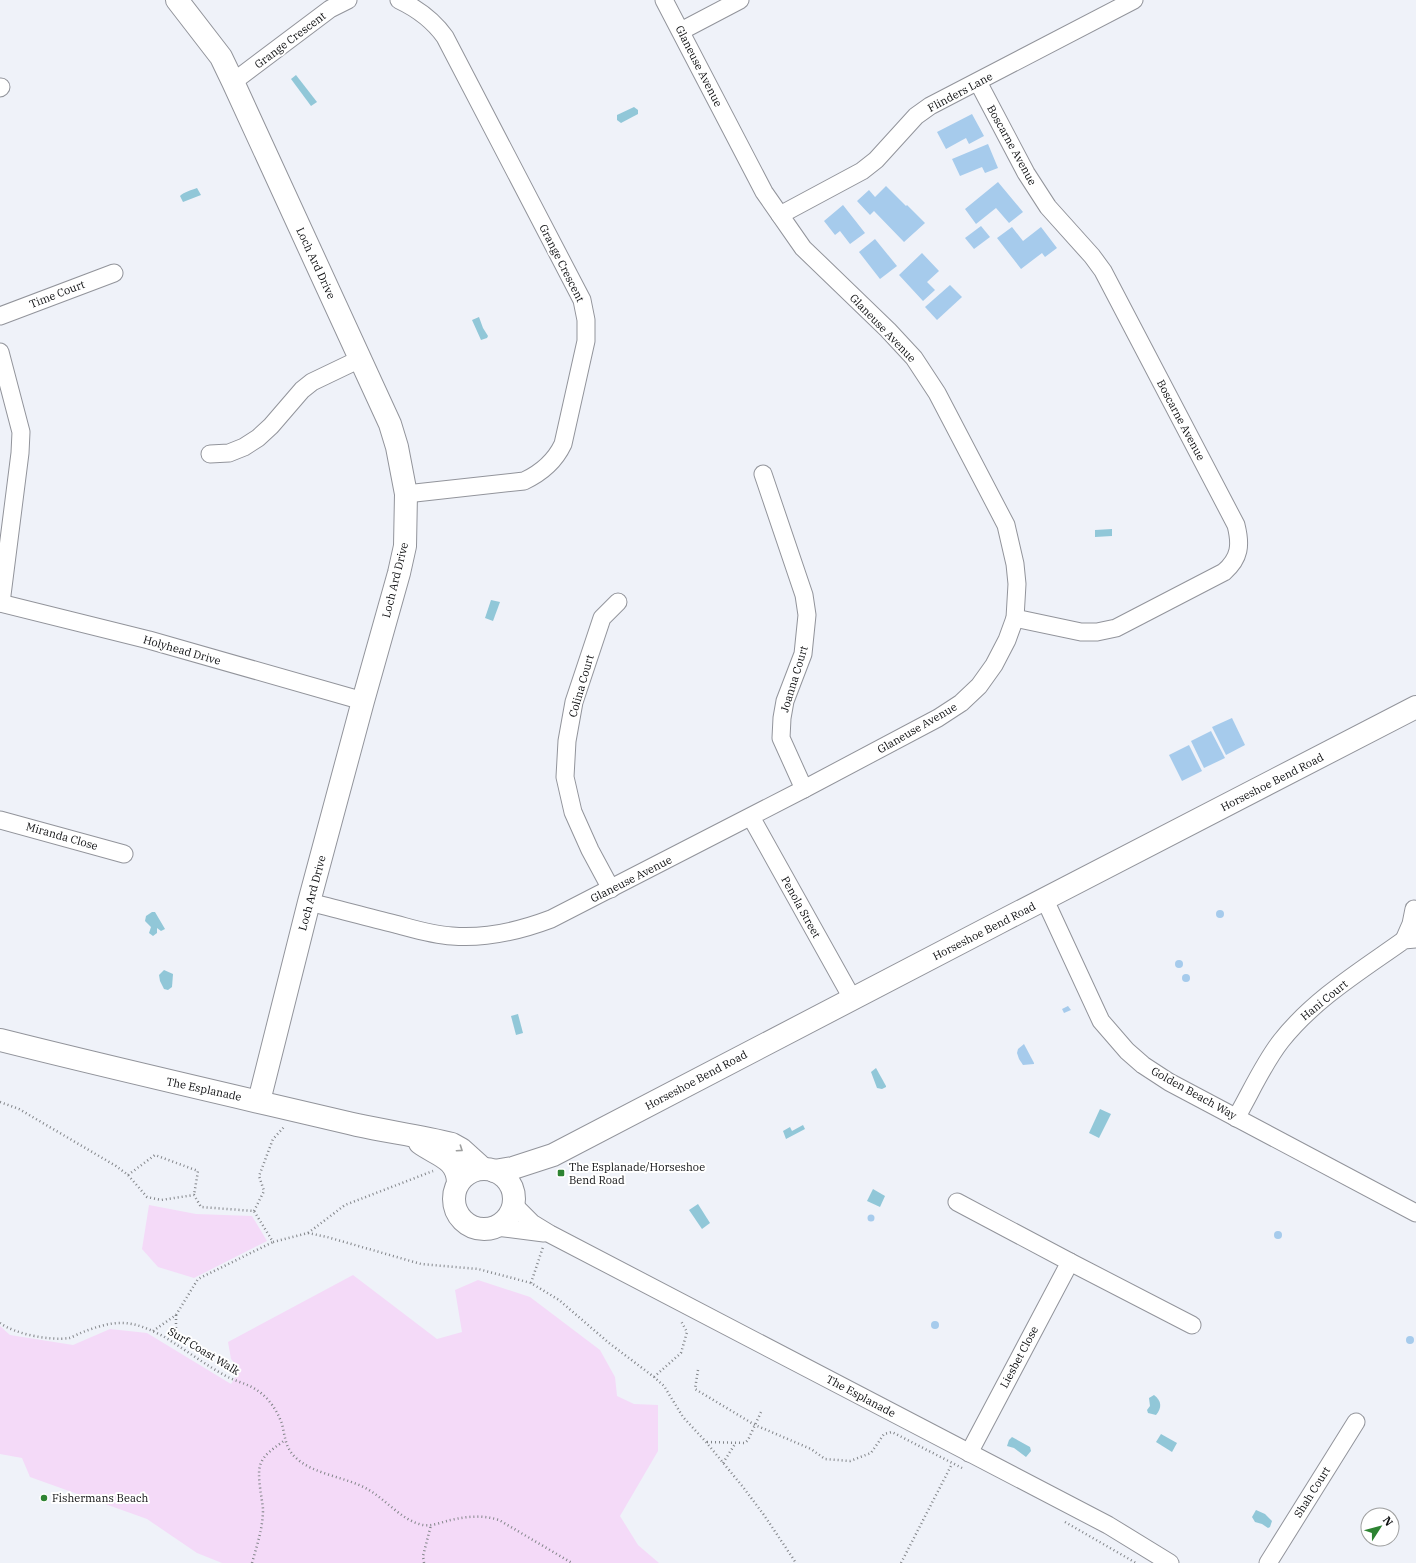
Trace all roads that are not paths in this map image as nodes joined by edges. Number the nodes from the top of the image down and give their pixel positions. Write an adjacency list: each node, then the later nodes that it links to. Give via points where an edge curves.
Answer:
1 (177, 0): 8 (street, Loch Ard Drive, via 221,58)
2 (348, 0): 8 (street, Grange Crescent, via 330,9)
3 (399, 0): 17 (street, Grange Crescent, via 430,19 445,37 582,300 587,332 563,444 542,470 524,481)
4 (664, 0): 7 (street, Glaneuse Avenue)
5 (740, 0): 7 (street)
6 (1134, 0): 9 (street, Flinders Lane)
7 (681, 31): 10 (street, Glaneuse Avenue, via 764,192)
8 (233, 82): 14 (street, Loch Ard Drive)
9 (978, 82): 10 (street, Flinders Lane, via 930,106 916,116 876,160 862,171); 20 (street, Boscarne Avenue, via 1026,173 1048,207 1103,271 1236,525 1240,540 1232,565 1224,572 1116,628 1081,632)
10 (780, 215): 20 (street, Glaneuse Avenue, via 803,248 914,358 937,393 1006,525 1017,584)
11 (114, 273): 12 (street, Time Court)
12 (0, 316)
13 (0, 352): 19 (street, via 21,432)
14 (360, 359): 15 (street, via 312,382 271,426 244,447 229,453); 17 (street, Loch Ard Drive, via 390,424)
15 (210, 454)
16 (763, 474): 23 (street, Joanna Court, via 804,595 807,615 804,654 785,701 781,738)
17 (406, 494): 21 (street, Loch Ard Drive, via 405,546)
18 (618, 602): 27 (street, Colina Court, via 602,618 574,702 567,742 566,777 573,812)
19 (1, 603): 21 (street, Holyhead Drive, via 149,640)
20 (1015, 618): 23 (street, Glaneuse Avenue, via 994,665 980,686 961,703 938,718)
21 (363, 701): 29 (street, Loch Ard Drive)
22 (1416, 707): 28 (street, Horseshoe Bend Road)
23 (804, 789): 24 (street, Glaneuse Avenue)
24 (751, 817): 27 (street, Glaneuse Avenue); 32 (street, Penola Street)
25 (0, 820): 26 (street, Miranda Close)
26 (124, 854)
27 (611, 889): 29 (street, Glaneuse Avenue, via 534,926 480,936 452,936 426,932)
28 (1045, 900): 32 (street, Horseshoe Bend Road); 35 (street, Golden Beach Way, via 1101,1021 1112,1035 1143,1065)
29 (309, 902): 34 (street, Loch Ard Drive)
30 (1414, 909): 31 (street, Hani Court)
31 (1410, 939): 35 (street, Hani Court, via 1313,1006 1281,1041)
32 (852, 998): 37 (street, Horseshoe Bend Road)
33 (0, 1040): 34 (street, The Esplanade, via 152,1078)
34 (259, 1101): 36 (street, The Esplanade)
35 (1236, 1118): 42 (street, Golden Beach Way)
36 (409, 1136): 38 (street, The Esplanade, one-way to 38, via 452,1144); 39 (street, The Esplanade, via 450,1162 458,1175)
37 (553, 1155): 38 (street, Horseshoe Bend Road, via 524,1166); 40 (street, Horseshoe Bend Road, via 524,1178)
38 (488, 1170): 39 (street, via 474,1170 463,1176); 40 (street, via 502,1176)
39 (458, 1183): 43 (street, via 454,1201 463,1220 481,1229)
40 (513, 1197): 43 (street, via 511,1213); 44 (street, The Esplanade)
41 (957, 1202): 45 (street)
42 (1416, 1213)
43 (496, 1227): 44 (street, The Esplanade, via 536,1231)
44 (546, 1241): 48 (street, The Esplanade)
45 (1070, 1262): 46 (street); 48 (street, Liesbet Close)
46 (1192, 1325)
47 (1356, 1422): 50 (street, Shah Court)
48 (969, 1453): 49 (street, The Esplanade, via 1108,1525)
49 (1170, 1563)
50 (1268, 1563)

